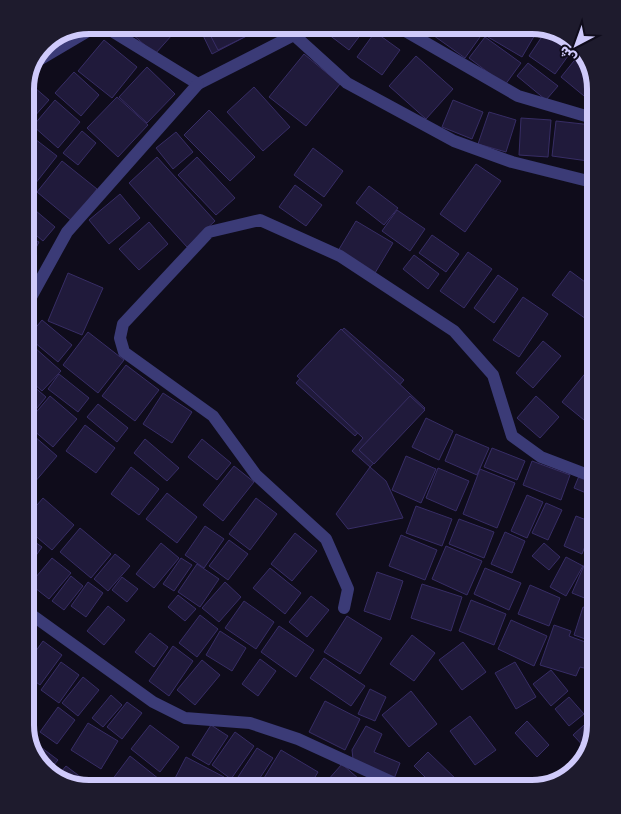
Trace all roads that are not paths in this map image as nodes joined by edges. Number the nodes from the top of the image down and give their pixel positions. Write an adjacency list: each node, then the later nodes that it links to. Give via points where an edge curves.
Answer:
1 (117, 34): 7 (street)
2 (290, 34): 7 (street)
3 (301, 34): 9 (street, via 347,84 454,141 512,162)
4 (411, 34): 8 (street, via 518,96)
5 (82, 35): 6 (street)
6 (44, 57)
7 (198, 84): 10 (street, via 67,232)
8 (587, 116)
9 (587, 181)
10 (34, 292)
11 (587, 475): 12 (street, via 541,457 512,436 493,375 454,331 340,256 260,220 209,232 123,324 120,338 124,352 213,416 256,475 326,539 348,589)
12 (344, 608)
13 (34, 616): 14 (street, via 153,702 185,718 250,723 298,739)
14 (388, 780)

